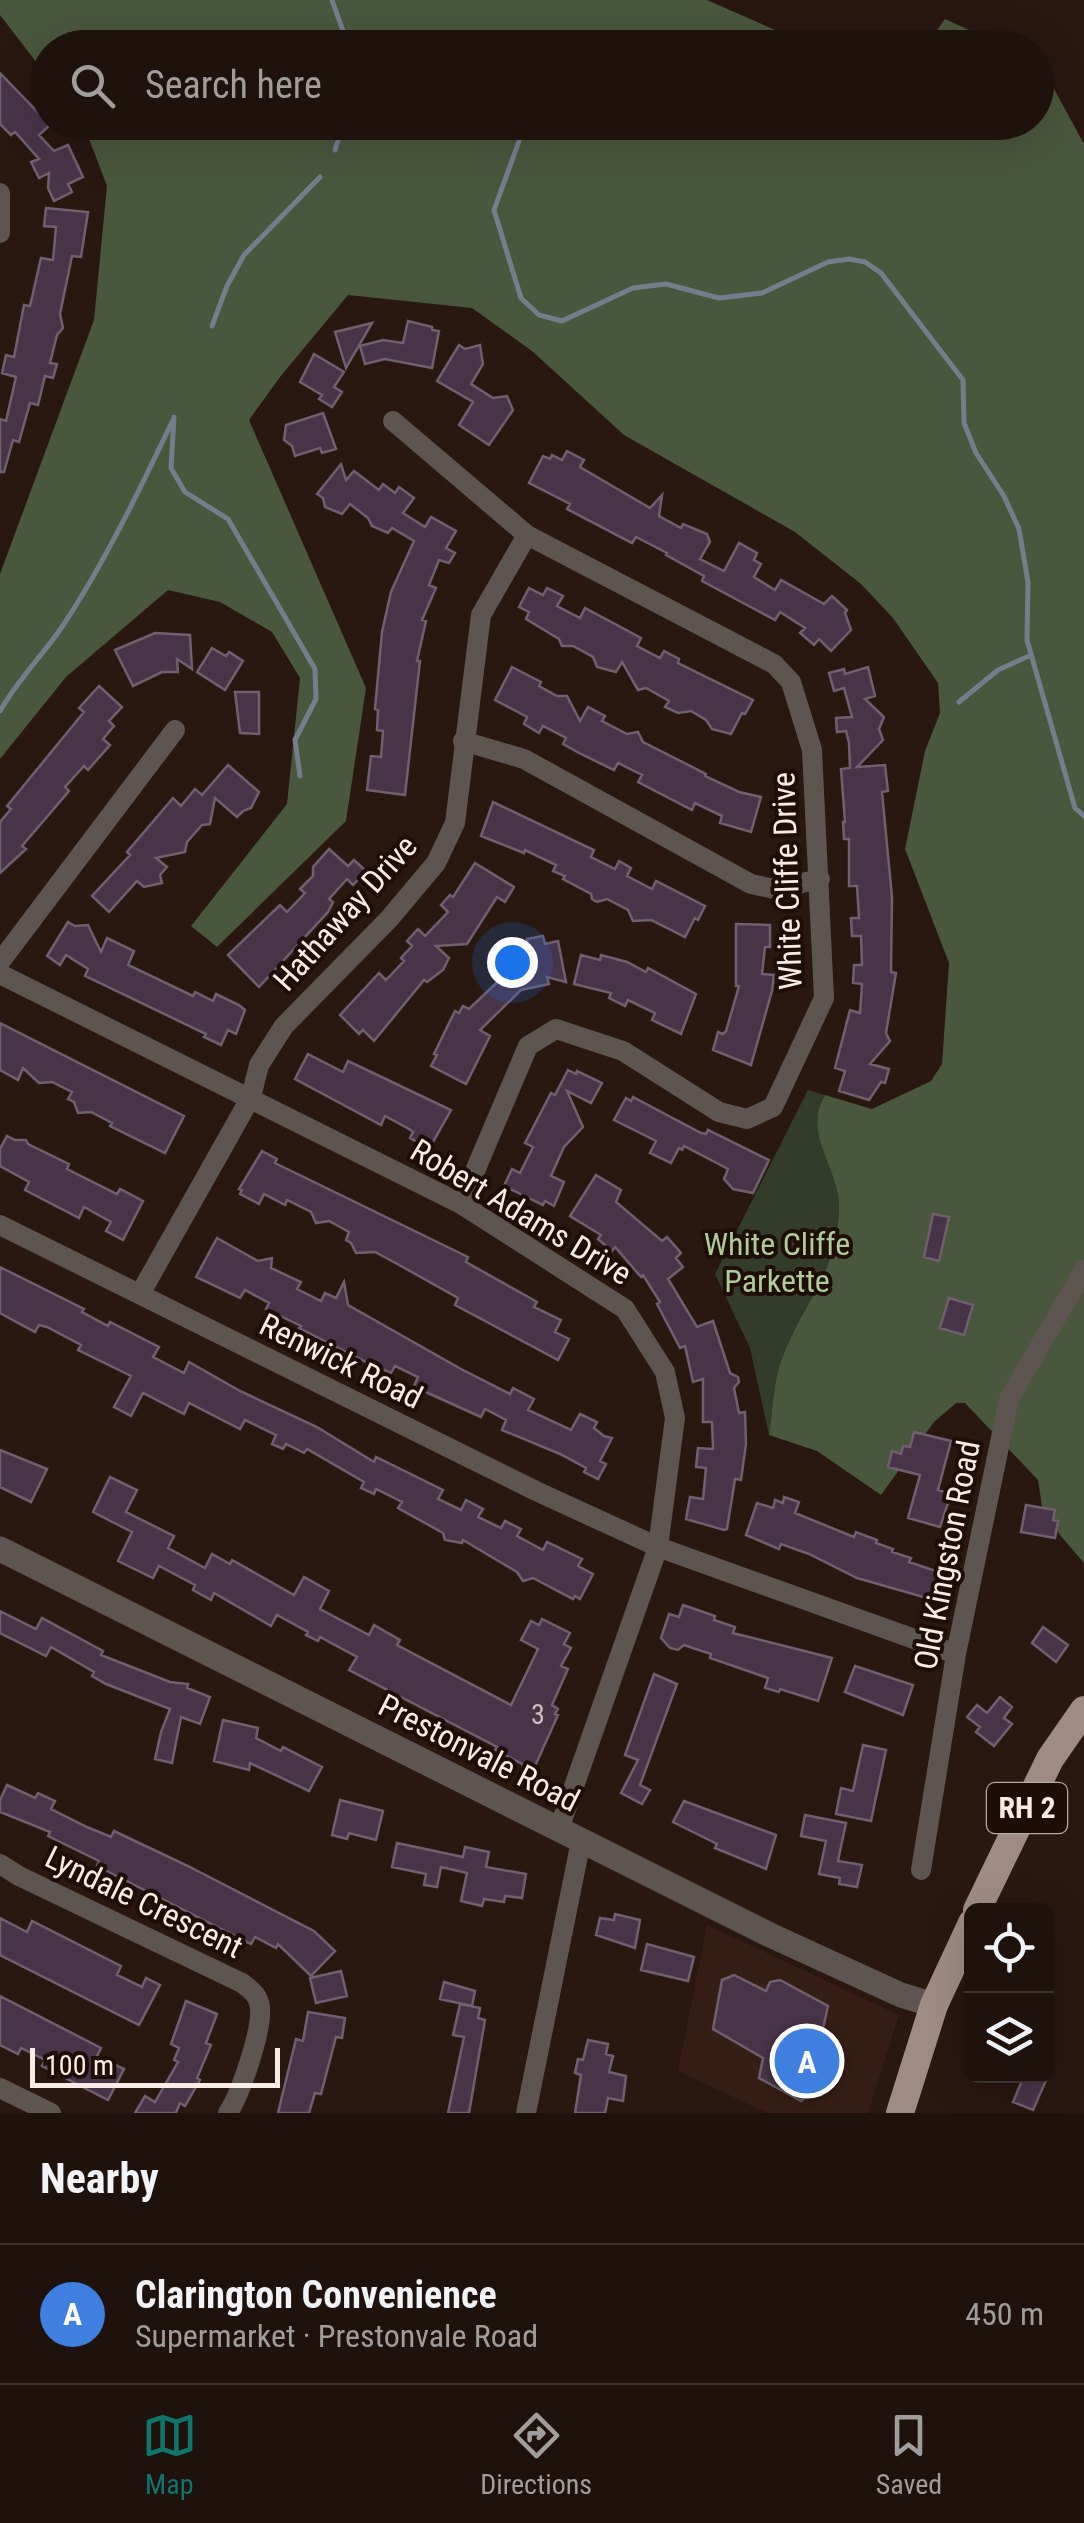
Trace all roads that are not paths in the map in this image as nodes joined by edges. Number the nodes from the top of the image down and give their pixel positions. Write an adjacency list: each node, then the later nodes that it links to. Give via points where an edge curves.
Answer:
1 (0, 194): 2 (street)
2 (0, 233)
3 (393, 422): 4 (street, White Cliffe Drive)
4 (528, 534): 6 (street, Hathaway Drive, via 480,616); 7 (street, White Cliffe Drive, via 774,664 792,682 812,750)
5 (175, 730): 8 (street)
6 (464, 741): 7 (street, via 524,759 751,884 774,889); 10 (street, Hathaway Drive, via 456,822 436,863 284,1026 259,1065)
7 (820, 879): 11 (street, White Cliffe Drive, via 824,998 774,1107 747,1119 718,1112 624,1051 556,1029 528,1046)
8 (0, 962)
9 (0, 974): 10 (street, Robert Adams Drive)
10 (251, 1097): 11 (street, Robert Adams Drive); 14 (street, Hathaway Drive)
11 (461, 1204): 15 (street, Robert Adams Drive, via 625,1310 665,1372 675,1418)
12 (0, 1224): 14 (street, Renwick Road)
13 (1084, 1270): 17 (street, Old Kingston Road, via 1009,1400)
14 (140, 1294): 15 (street, Renwick Road)
15 (658, 1547): 17 (street, Renwick Road); 19 (street, Robert Adams Drive)
16 (0, 1549): 19 (street, Prestonvale Road)
17 (956, 1654): 21 (street, Old Kingston Road)
18 (1084, 1710): 22 (main road, RH 2, via 1050,1759)
19 (570, 1835): 24 (street, Prestonvale Road, via 770,1935); 28 (street, Robert Adams Drive)
20 (0, 1864): 27 (street, Lyndale Crescent, via 256,1994 260,2009 242,2086)
21 (921, 1870)
22 (981, 1903)
23 (964, 1940): 24 (main road)
24 (934, 2005): 29 (main road)
25 (0, 2088): 26 (street)
26 (50, 2113)
27 (228, 2113)
28 (526, 2113)
29 (900, 2113)

